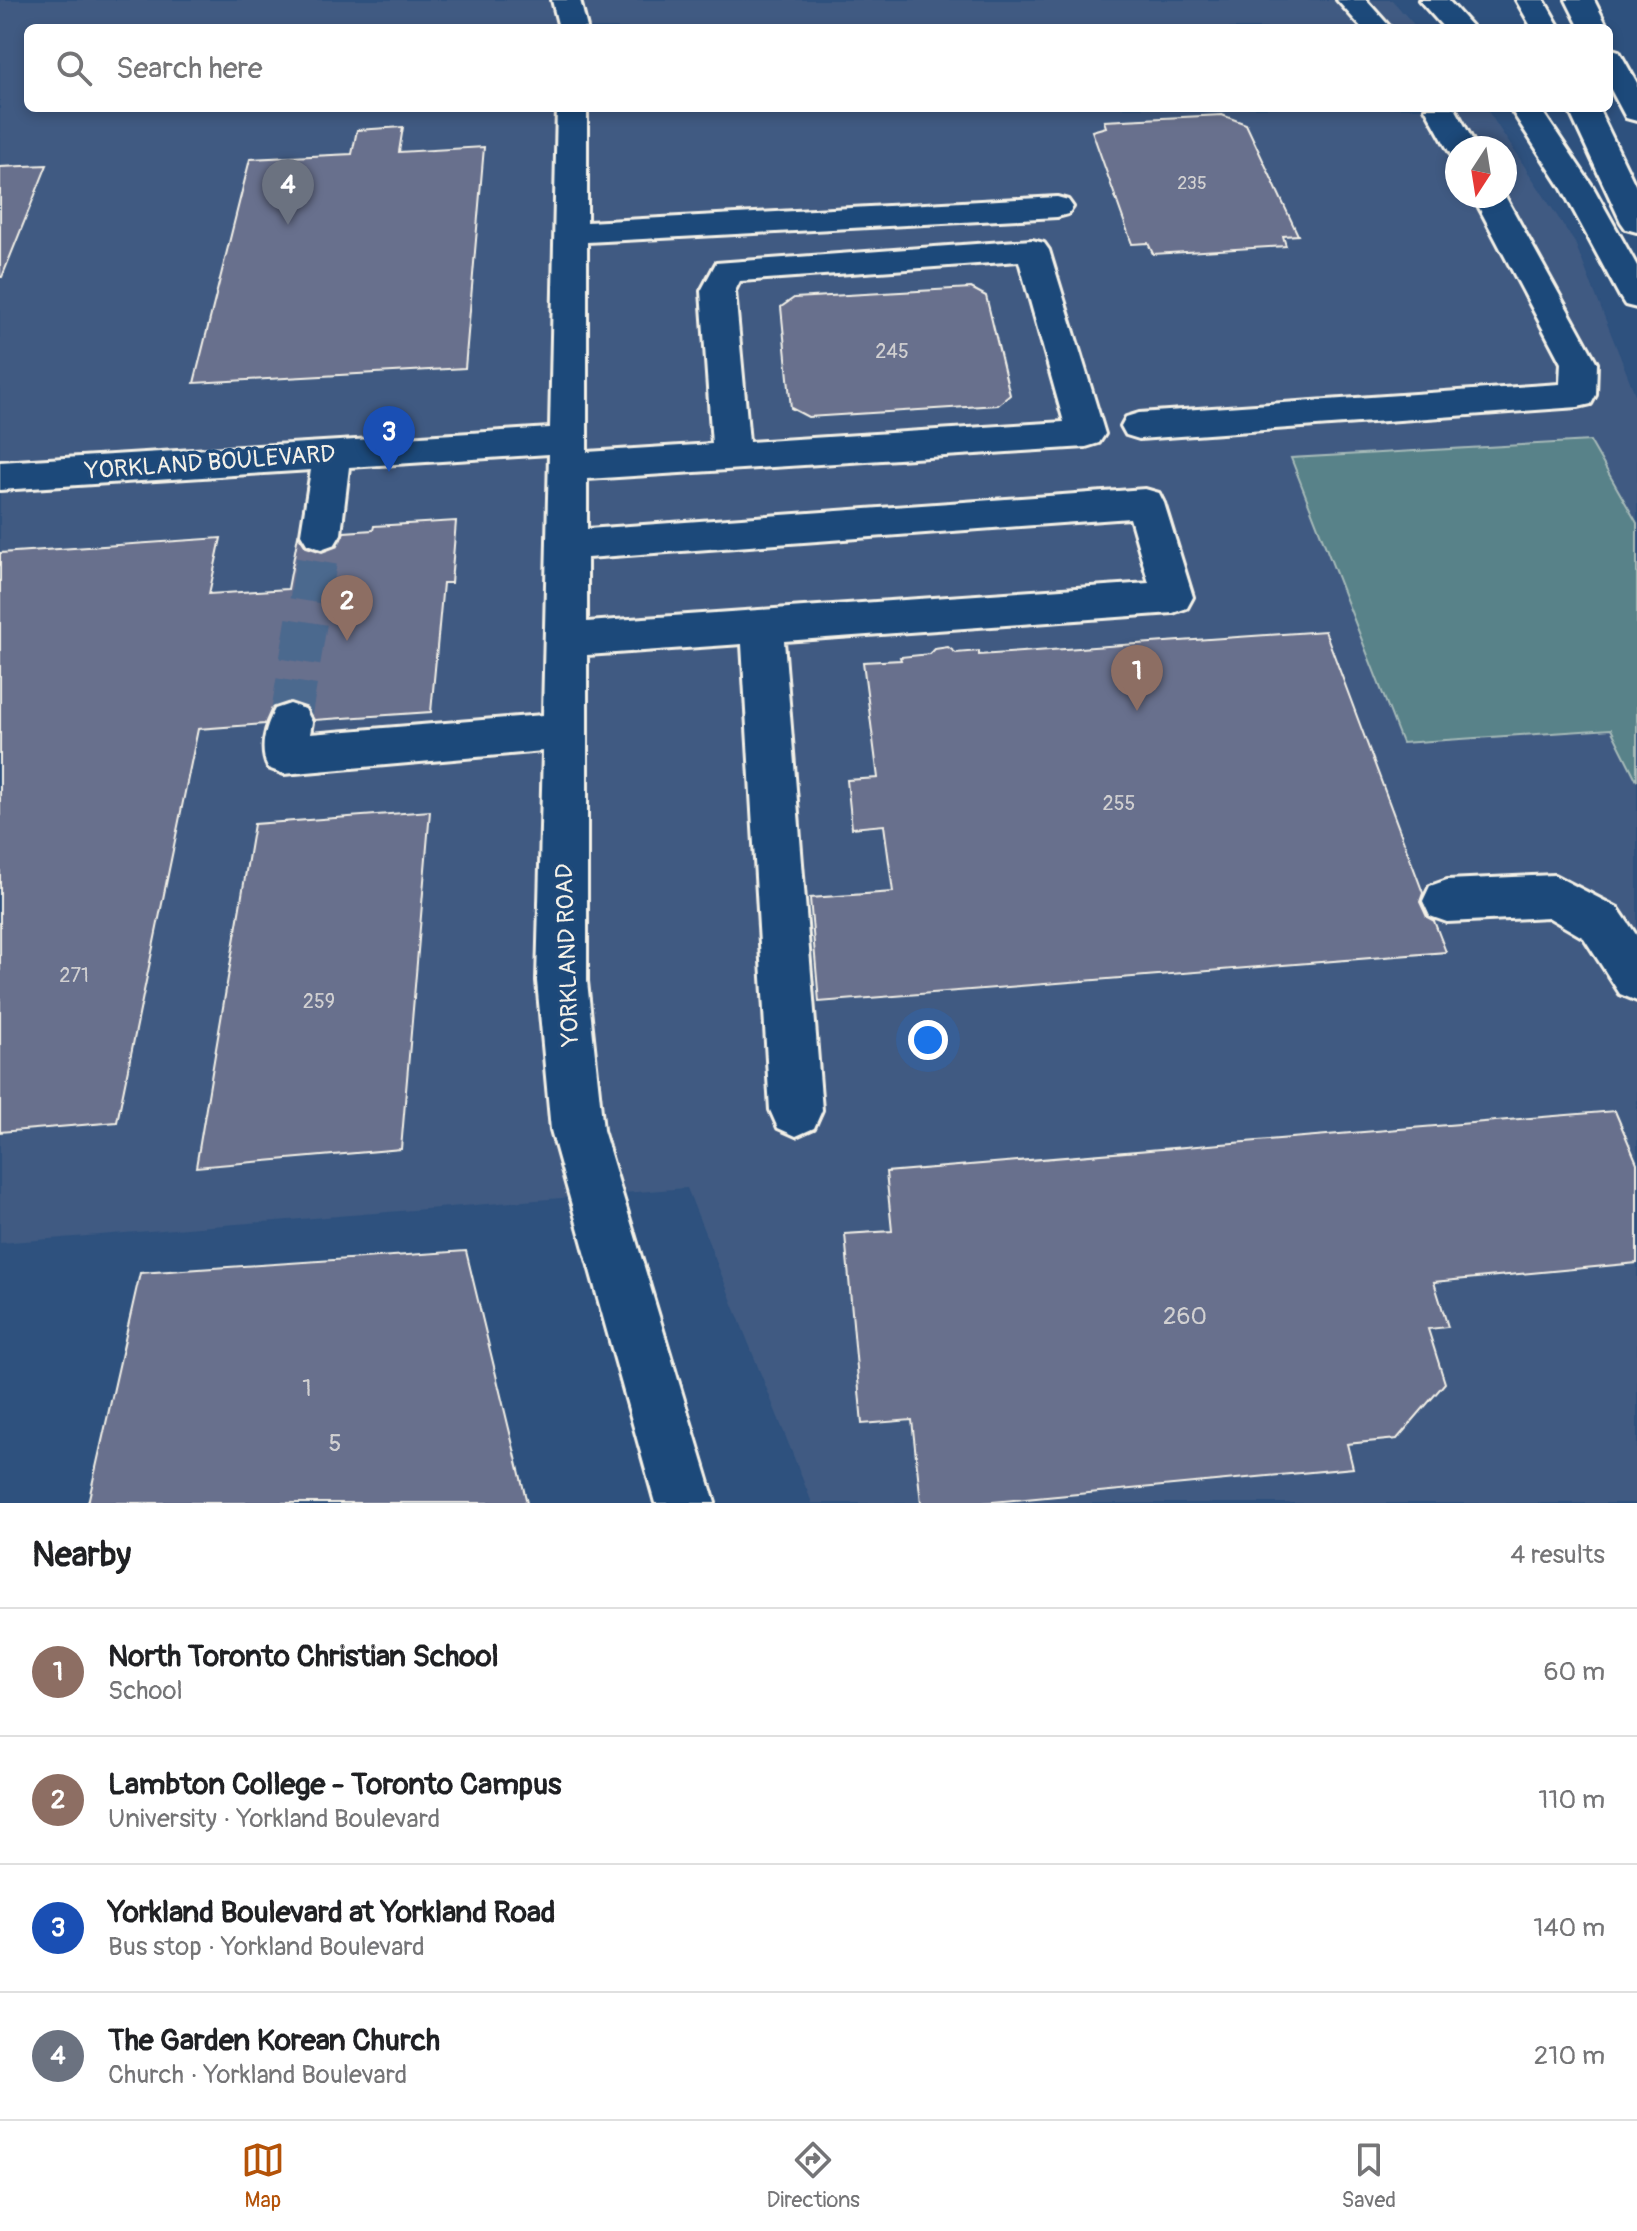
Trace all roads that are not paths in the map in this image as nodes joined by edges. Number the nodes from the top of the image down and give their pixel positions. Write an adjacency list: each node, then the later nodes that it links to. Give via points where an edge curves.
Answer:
1 (566, 0): 6 (main road)
2 (1351, 0): 7 (main road)
3 (1433, 0): 8 (main road)
4 (1530, 0): 9 (main road)
5 (1580, 0): 10 (main road)
6 (572, 24)
7 (1373, 24)
8 (1455, 24)
9 (1544, 24)
10 (1592, 24)
11 (1613, 65): 16 (main road)
12 (572, 112): 21 (main road)
13 (1442, 112): 17 (main road)
14 (1528, 112): 22 (main road, via 1577,187)
15 (1585, 112): 20 (main road)
16 (1637, 112)
17 (1455, 136)
18 (1057, 207): 21 (main road)
19 (1495, 208): 23 (main road, via 1579,363 1578,395)
20 (1637, 222)
21 (571, 233): 24 (main road)
22 (1637, 297)
23 (1139, 426)
24 (568, 453): 25 (main road, YORKLAND BOULEVARD); 26 (main road, YORKLAND BOULEVARD); 29 (main road, YORKLAND ROAD)
25 (332, 455): 27 (main road, YORKLAND BOULEVARD); 28 (main road)
26 (732, 456): 26 (main road, YORKLAND BOULEVARD, via 1086,434 1032,250 728,271 718,291)
27 (0, 476)
28 (321, 534)
29 (567, 545): 30 (main road, via 1145,503 1173,597); 31 (main road, YORKLAND ROAD)
30 (762, 626): 31 (main road); 36 (main road)
31 (566, 640): 33 (main road, YORKLAND ROAD)
32 (290, 722): 33 (main road, via 284,755)
33 (565, 731): 37 (main road, YORKLAND ROAD, via 562,981 577,1130)
34 (1447, 901): 35 (main road, via 1554,896 1601,923)
35 (1637, 978)
36 (796, 1110)
37 (685, 1503)

